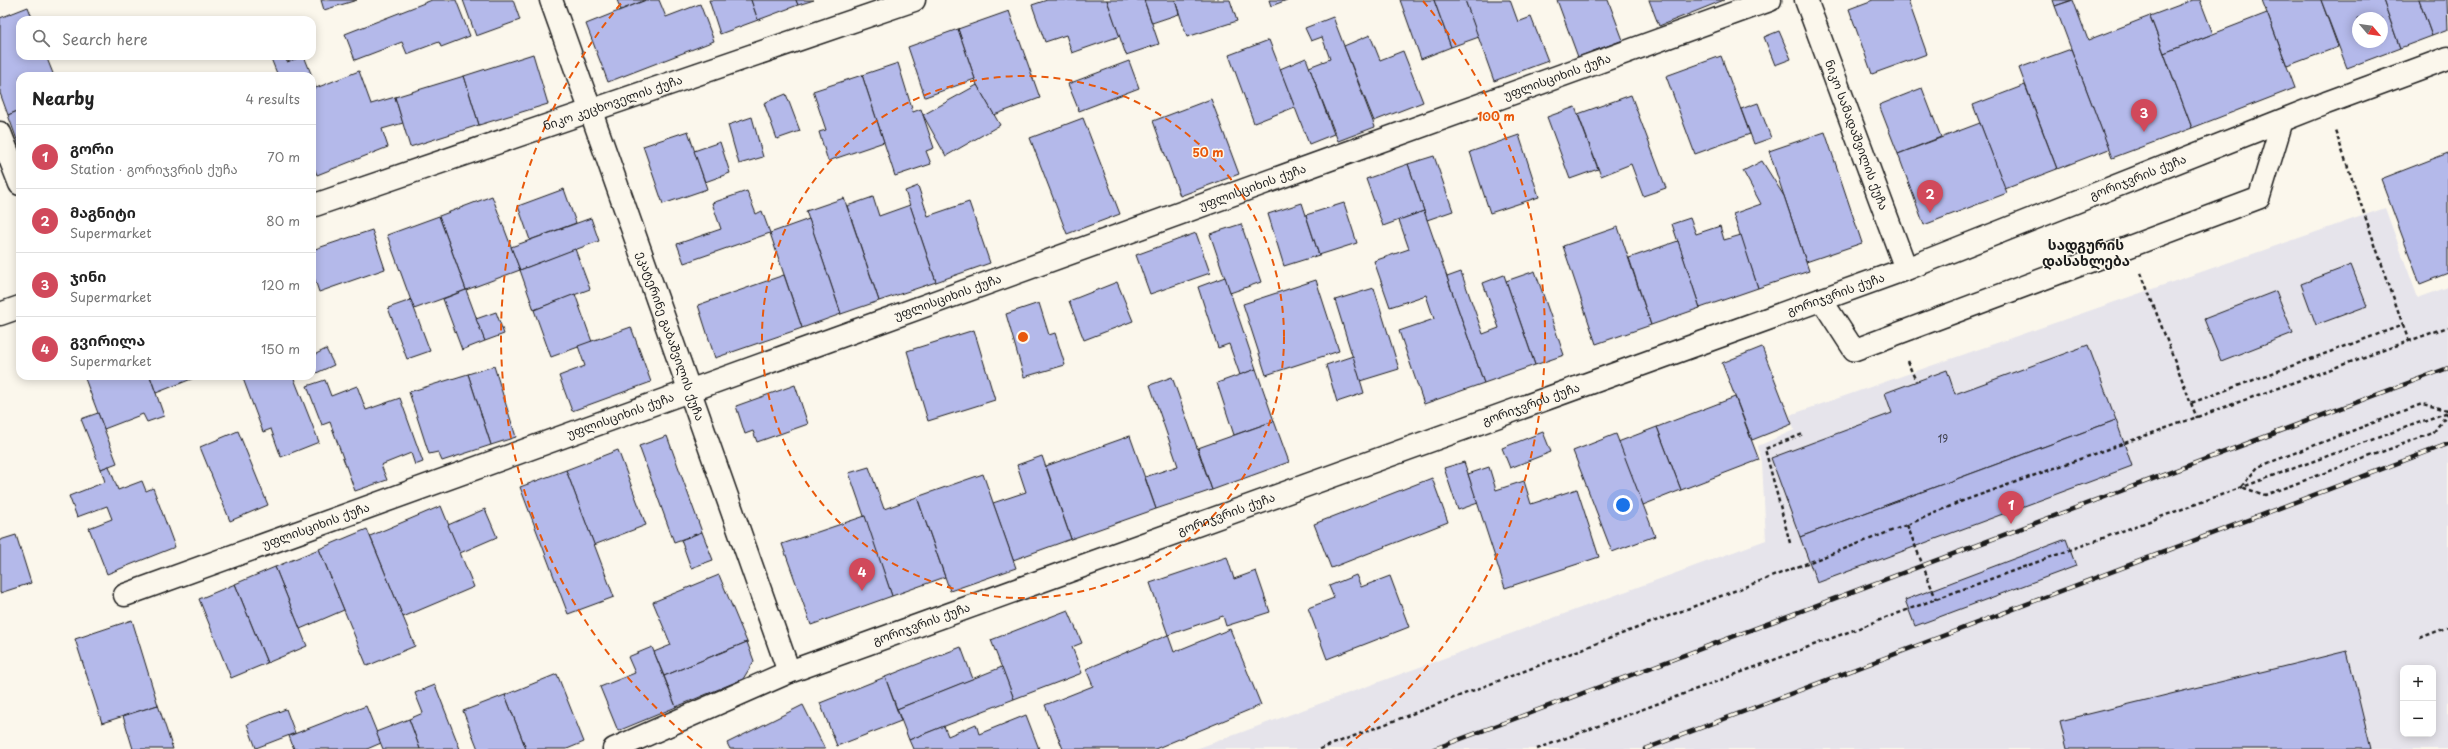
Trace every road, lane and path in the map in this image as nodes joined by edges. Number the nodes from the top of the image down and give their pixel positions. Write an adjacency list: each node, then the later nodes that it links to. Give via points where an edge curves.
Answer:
1 (551, 0): 7 (main road, ეკატერინე გაბაშვილის ქუჩა)
2 (914, 0): 7 (main road, ნიკო კეცხოველის ქუჩა)
3 (1770, 0): 20 (main road, უფლისციხის ქუჩა)
4 (1806, 0): 13 (main road, ნიკო სამადაშვილის ქუჩა)
5 (2448, 58): 6 (main road, გორიჯვრის ქუჩა)
6 (2326, 104): 8 (main road, გორიჯვრის ქუჩა); 17 (path)
7 (590, 109): 11 (main road, ნიკო კეცხოველის ქუჩა); 20 (main road, ეკატერინე გაბაშვილის ქუჩა)
8 (2282, 122): 12 (lane, via 2259,198); 13 (main road, გორიჯვრის ქუჩა)
9 (0, 133): 10 (main road)
10 (16, 174)
11 (316, 205)
12 (2130, 246): 14 (lane, via 1854,350); 21 (path)
13 (1906, 269): 14 (main road, გორიჯვრის ქუჩა)
14 (1821, 299): 32 (main road, გორიჯვრის ქუჩა)
15 (16, 308): 16 (main road)
16 (0, 314)
17 (2403, 324): 19 (path); 21 (path)
18 (2448, 327): 19 (path)
19 (2409, 342): 23 (path)
20 (690, 392): 28 (main road, უფლისციხის ქუჩა); 32 (main road, ეკატერინე გაბაშვილის ქუჩა)
21 (2191, 403): 23 (path)
22 (2448, 412): 25 (path); 25 (path, via 2422,404 2258,467); 25 (path, via 2433,433 2265,495)
23 (2197, 418): 26 (path, via 1960,502)
24 (1803, 434): 27 (path, via 1765,449)
25 (2241, 487): 29 (path)
26 (1907, 525): 29 (path); 34 (path)
27 (1790, 543)
28 (125, 595)
29 (1936, 599): 35 (path)
30 (2448, 627): 31 (path)
31 (2420, 638)
32 (789, 672): 33 (main road, გორიჯვრის ქუჩა)
33 (614, 749)
34 (1320, 749)
35 (1537, 749)

